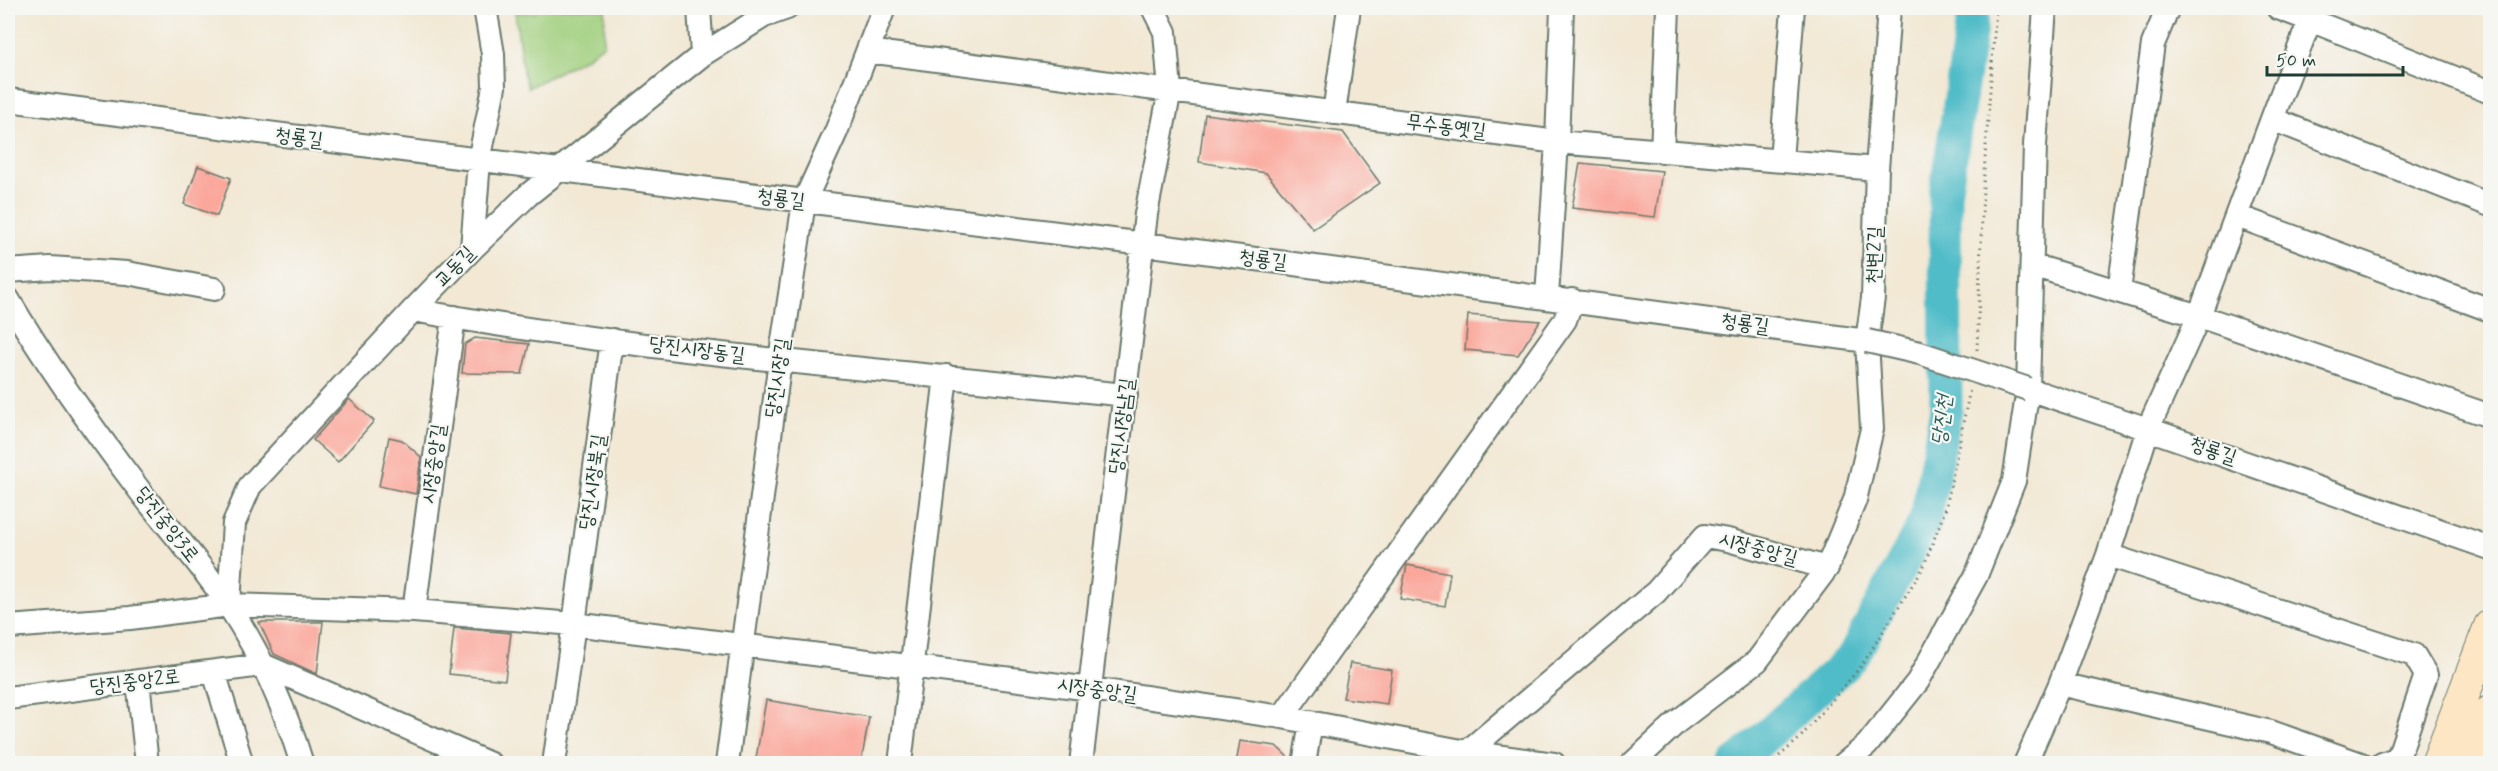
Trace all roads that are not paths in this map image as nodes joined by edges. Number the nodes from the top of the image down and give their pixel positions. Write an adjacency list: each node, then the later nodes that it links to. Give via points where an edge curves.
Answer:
1 (485, 8): 25 (street, via 494,87)
2 (699, 8): 16 (street)
3 (787, 8): 16 (street, 교동길, via 764,16)
4 (884, 8): 15 (street, 당진시장길)
5 (1153, 8): 17 (street, 당진시장남길, via 1165,32)
6 (1349, 8): 20 (street)
7 (1562, 8): 22 (street)
8 (1668, 8): 23 (street)
9 (1793, 8): 24 (street)
10 (1889, 8): 26 (street, 천변2길)
11 (2045, 8): 48 (street, via 2035,134)
12 (2168, 8): 36 (street, via 2153,44)
13 (2278, 8): 14 (street)
14 (2312, 14): 18 (street); 21 (street)
15 (868, 51): 17 (street); 28 (street, 당진시장길)
16 (702, 55): 27 (street, 교동길)
17 (1170, 90): 20 (street); 31 (street, 당진시장남길, via 1146,214)
18 (2490, 92)
19 (8, 100): 25 (street, 청룡길)
20 (1334, 113): 22 (street, 무수동옛길)
21 (2272, 119): 29 (street); 30 (street)
22 (1557, 142): 23 (street); 37 (street)
23 (1662, 152): 24 (street)
24 (1781, 160): 26 (street)
25 (479, 161): 27 (street, 청룡길); 32 (street)
26 (1877, 169): 45 (street, 천변2길, via 1874,298)
27 (560, 170): 28 (street, 청룡길); 32 (street, 교동길)
28 (804, 202): 31 (street, 청룡길); 46 (street, 당진시장길)
29 (2490, 205)
30 (2237, 216): 40 (street); 42 (street)
31 (1144, 244): 37 (street, 청룡길); 49 (street, 당진시장남길)
32 (472, 249): 41 (street, 교동길)
33 (2045, 269): 36 (street)
34 (8, 271): 35 (street, via 50,268 127,273)
35 (214, 289)
36 (2119, 291): 42 (street)
37 (1547, 297): 39 (street, 청룡길)
38 (8, 299): 55 (street, 당진중앙3로, via 139,489)
39 (1572, 300): 45 (street, 청룡길); 69 (street, via 1565,320)
40 (2490, 309)
41 (413, 310): 43 (street, 당진시장동길); 55 (street, 교동길, via 250,486 234,523)
42 (2199, 316): 50 (street); 51 (street)
43 (454, 317): 44 (street, 당진시장동길); 56 (street, 시장중앙길)
44 (612, 340): 46 (street, 당진시장동길); 57 (street, 당진시장북길)
45 (1867, 341): 48 (street, 청룡길, bridge, via 1920,353); 54 (street, via 1872,429 1855,500)
46 (780, 360): 47 (street, 당진시장동길); 60 (street, 당진시장길)
47 (946, 376): 49 (street, 당진시장동길); 62 (street)
48 (2028, 390): 51 (street, 청룡길); 83 (street, via 2014,481 1976,576 1918,681 1867,745)
49 (1126, 395): 66 (street, 당진시장남길)
50 (2490, 416)
51 (2148, 429): 52 (street, 청룡길); 53 (street)
52 (2490, 548)
53 (2108, 555): 65 (street); 86 (street, via 2414,655 2426,675 2398,758)
54 (1827, 567): 71 (street, 시장중앙길, via 1705,536 1656,592); 82 (street, via 1757,661 1677,722)
55 (229, 606): 56 (street); 59 (street); 61 (street, 당진중앙3로)
56 (414, 611): 57 (street)
57 (574, 624): 60 (street); 76 (street, 당진시장북길)
58 (2490, 626): 87 (main road)
59 (8, 627)
60 (742, 644): 62 (street, 시장중앙길); 77 (street, 당진시장길)
61 (263, 665): 63 (street, 당진중앙2로); 74 (street, 당진중앙3로, via 289,722); 75 (street)
62 (911, 666): 66 (street, 시장중앙길); 78 (street)
63 (214, 672): 64 (street, 당진중앙2로); 73 (street)
64 (138, 681): 67 (street, 당진중앙2로); 72 (street)
65 (2060, 684): 84 (street); 85 (street, via 2271,732)
66 (1092, 689): 69 (street, 시장중앙길); 79 (street, 당진시장남길)
67 (8, 698)
68 (2490, 712): 88 (main road)
69 (1282, 717): 70 (street, 시장중앙길)
70 (1311, 722): 71 (street, 시장중앙길); 80 (street)
71 (1467, 752): 81 (street, 시장중앙길)
72 (147, 764)
73 (242, 764)
74 (302, 764)
75 (490, 764)
76 (554, 764)
77 (727, 764)
78 (900, 764)
79 (1081, 764)
80 (1304, 764)
81 (1554, 764)
82 (1632, 764)
83 (1844, 764)
84 (2025, 764)
85 (2361, 764)
86 (2382, 764)
87 (2437, 764)
88 (2471, 764)

